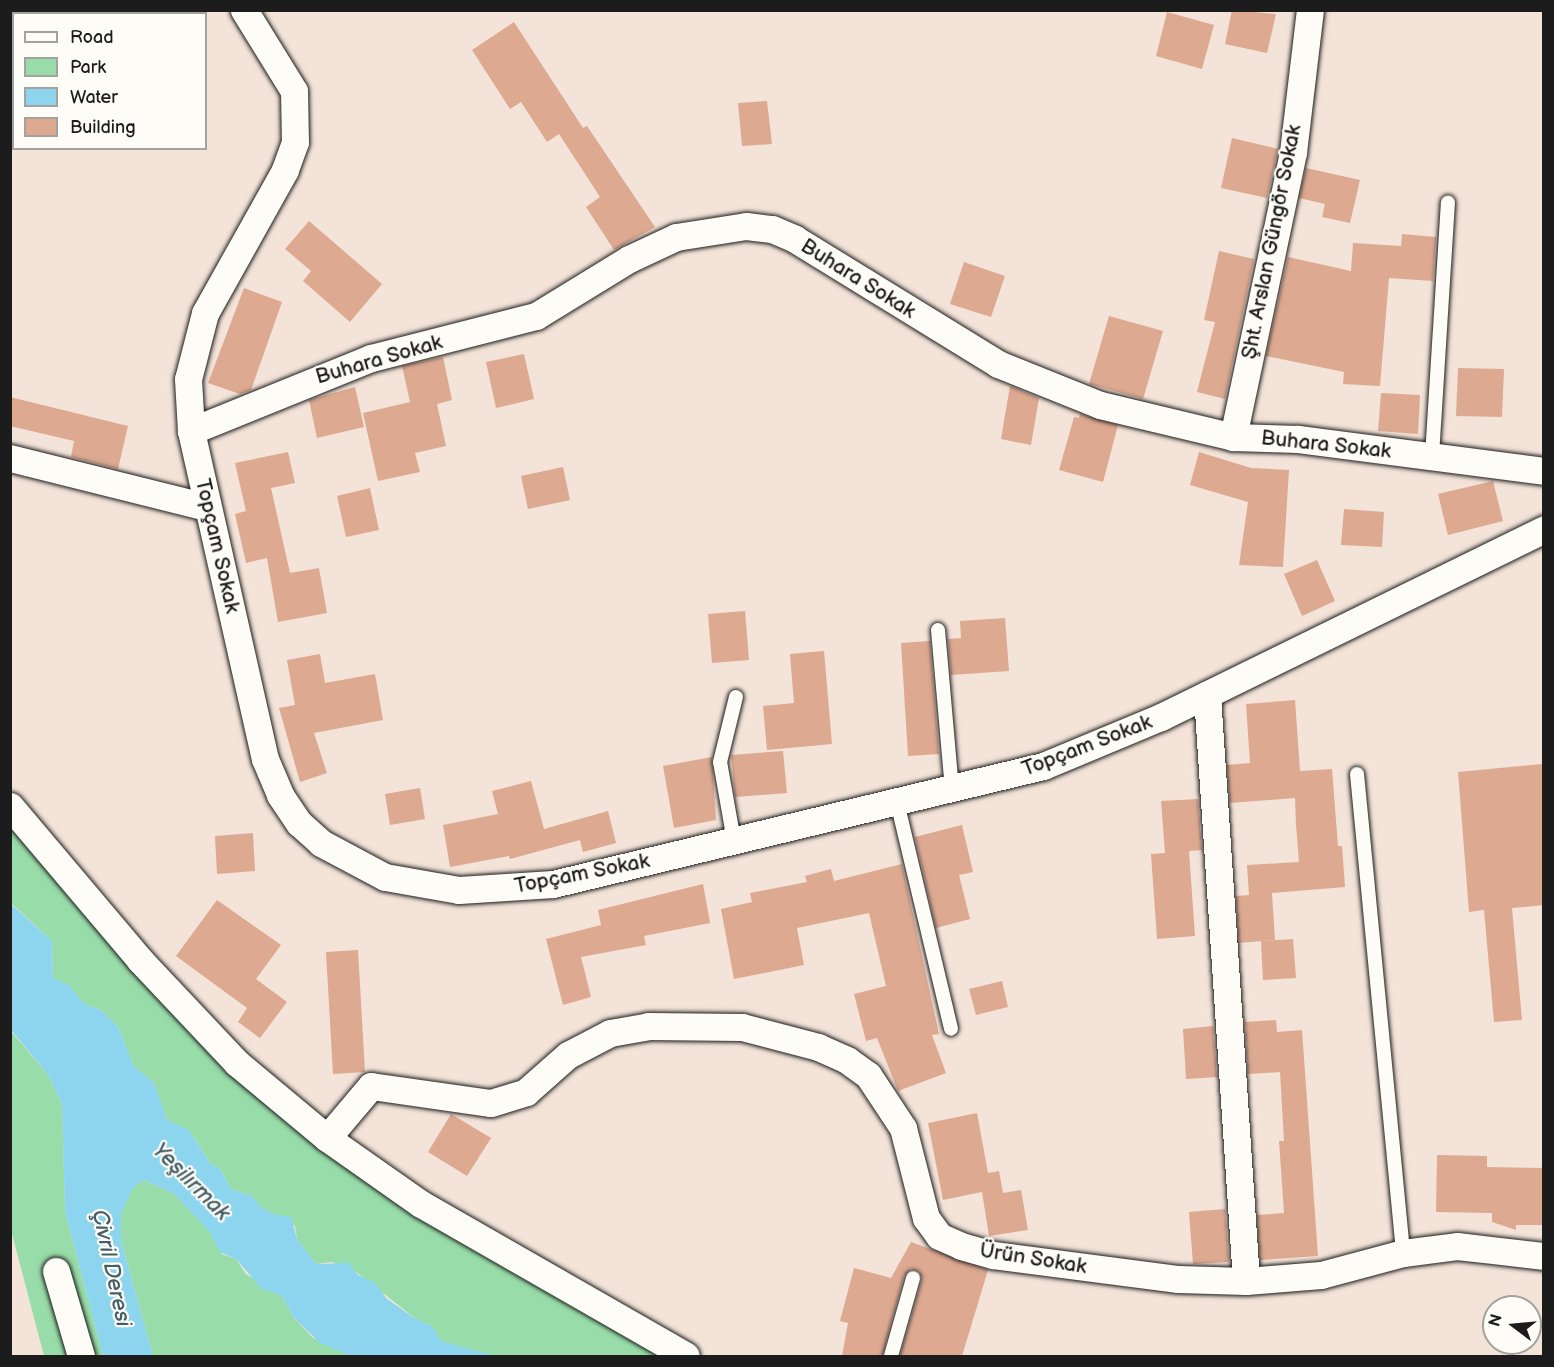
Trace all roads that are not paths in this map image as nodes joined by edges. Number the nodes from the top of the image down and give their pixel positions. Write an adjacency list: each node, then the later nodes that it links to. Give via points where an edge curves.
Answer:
1 (244, 10): 4 (street, Topçam Sokak, via 294,91 295,142 280,180 205,313 188,379)
2 (1310, 10): 5 (street, Şht. Arslan Güngör Sokak, via 1293,152)
3 (1448, 203): 6 (lane)
4 (191, 431): 5 (street, Buhara Sokak, via 371,358 536,316 629,259 676,237 746,226 771,229 795,239 955,340 1030,380 1100,405); 9 (street, Topçam Sokak)
5 (1233, 437): 6 (street, Buhara Sokak, via 1298,439)
6 (1432, 456): 8 (street, Buhara Sokak)
7 (10, 458): 9 (street)
8 (1544, 471)
9 (207, 507): 18 (street, Topçam Sokak, via 265,759 280,795 300,823 353,863 419,886 500,890 553,884)
10 (1544, 529): 12 (street, Topçam Sokak)
11 (938, 630): 15 (lane)
12 (1207, 695): 15 (street, Topçam Sokak, via 1043,766); 25 (street)
13 (736, 697): 18 (lane, via 720,762)
14 (1357, 774): 21 (lane)
15 (952, 789): 16 (street, Topçam Sokak)
16 (897, 802): 18 (street, Topçam Sokak); 19 (lane)
17 (10, 806): 20 (street, via 140,960 237,1063)
18 (734, 841)
19 (951, 1029)
20 (327, 1138): 25 (street, Ürün Sokak, via 371,1086 491,1103 526,1092 568,1055 610,1033 648,1026 742,1027 818,1047 868,1075 903,1128 918,1198 939,1236 993,1255 1178,1279); 27 (street, via 421,1204)
21 (1403, 1253): 22 (street, Ürün Sokak, via 1487,1247); 25 (street, Ürün Sokak, via 1321,1275)
22 (1544, 1256)
23 (56, 1271): 26 (street)
24 (913, 1278): 28 (lane)
25 (1246, 1281)
26 (81, 1356)
27 (686, 1356)
28 (891, 1356)

